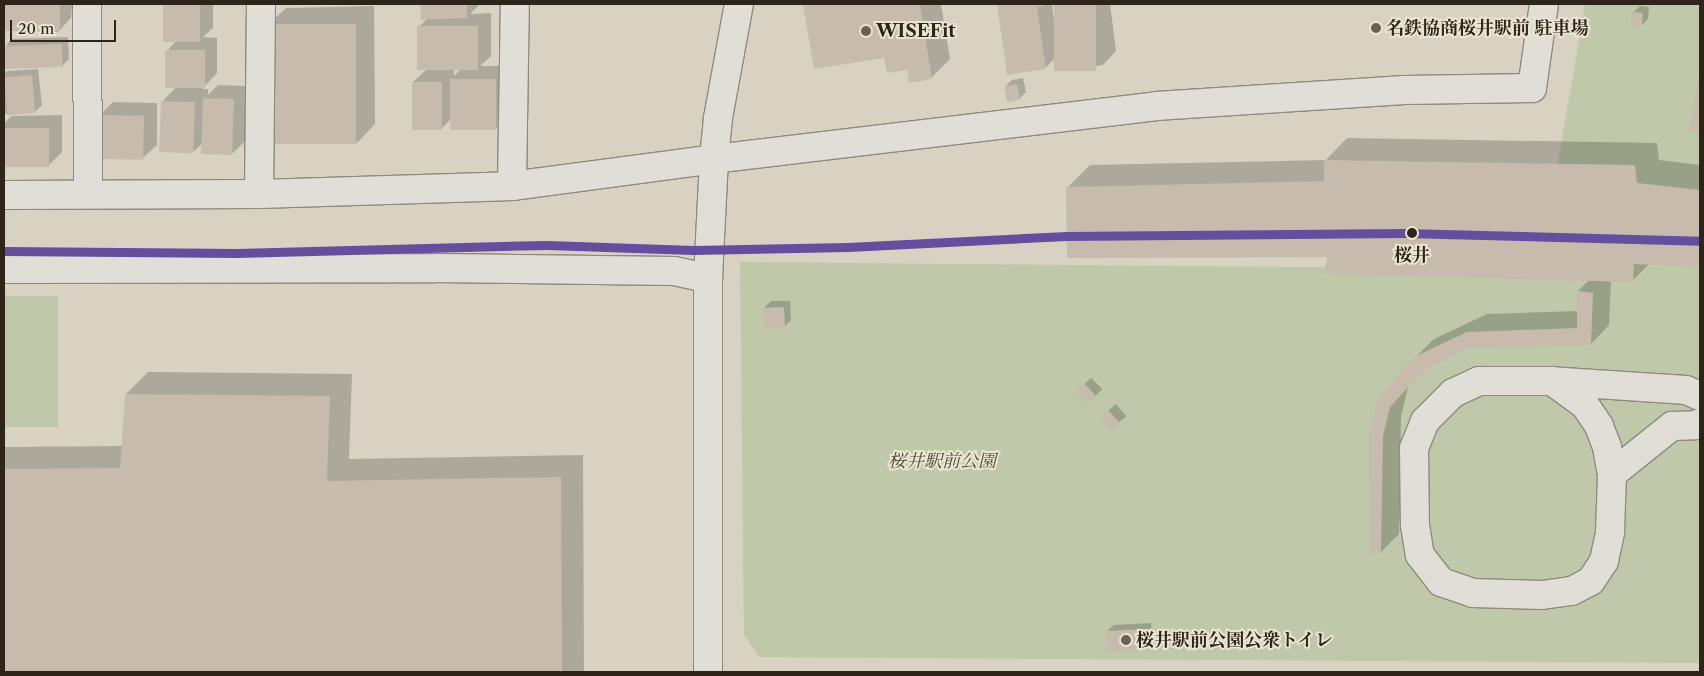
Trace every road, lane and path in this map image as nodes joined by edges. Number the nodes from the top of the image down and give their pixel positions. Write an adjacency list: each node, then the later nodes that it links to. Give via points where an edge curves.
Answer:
1 (87, 4): 8 (street)
2 (261, 4): 9 (street)
3 (515, 4): 7 (street)
4 (739, 4): 6 (street, via 718,118)
5 (1544, 4): 6 (street, via 1532,88 1404,90 1156,106)
6 (714, 159): 7 (street); 12 (street)
7 (512, 186): 9 (street)
8 (88, 193): 9 (street); 10 (street)
9 (259, 194)
10 (4, 195)
11 (4, 269): 12 (street, via 674,271)
12 (708, 278): 17 (street)
13 (1552, 381): 14 (street, via 1686,390); 16 (street, via 1585,405 1599,426); 16 (street, via 1479,381 1452,393 1425,421 1414,448 1415,525 1420,555 1441,582 1474,593 1542,595 1572,591 1591,581 1604,561 1610,532)
14 (1700, 396)
15 (1700, 423): 16 (street, via 1672,426)
16 (1612, 474)
17 (708, 672)

